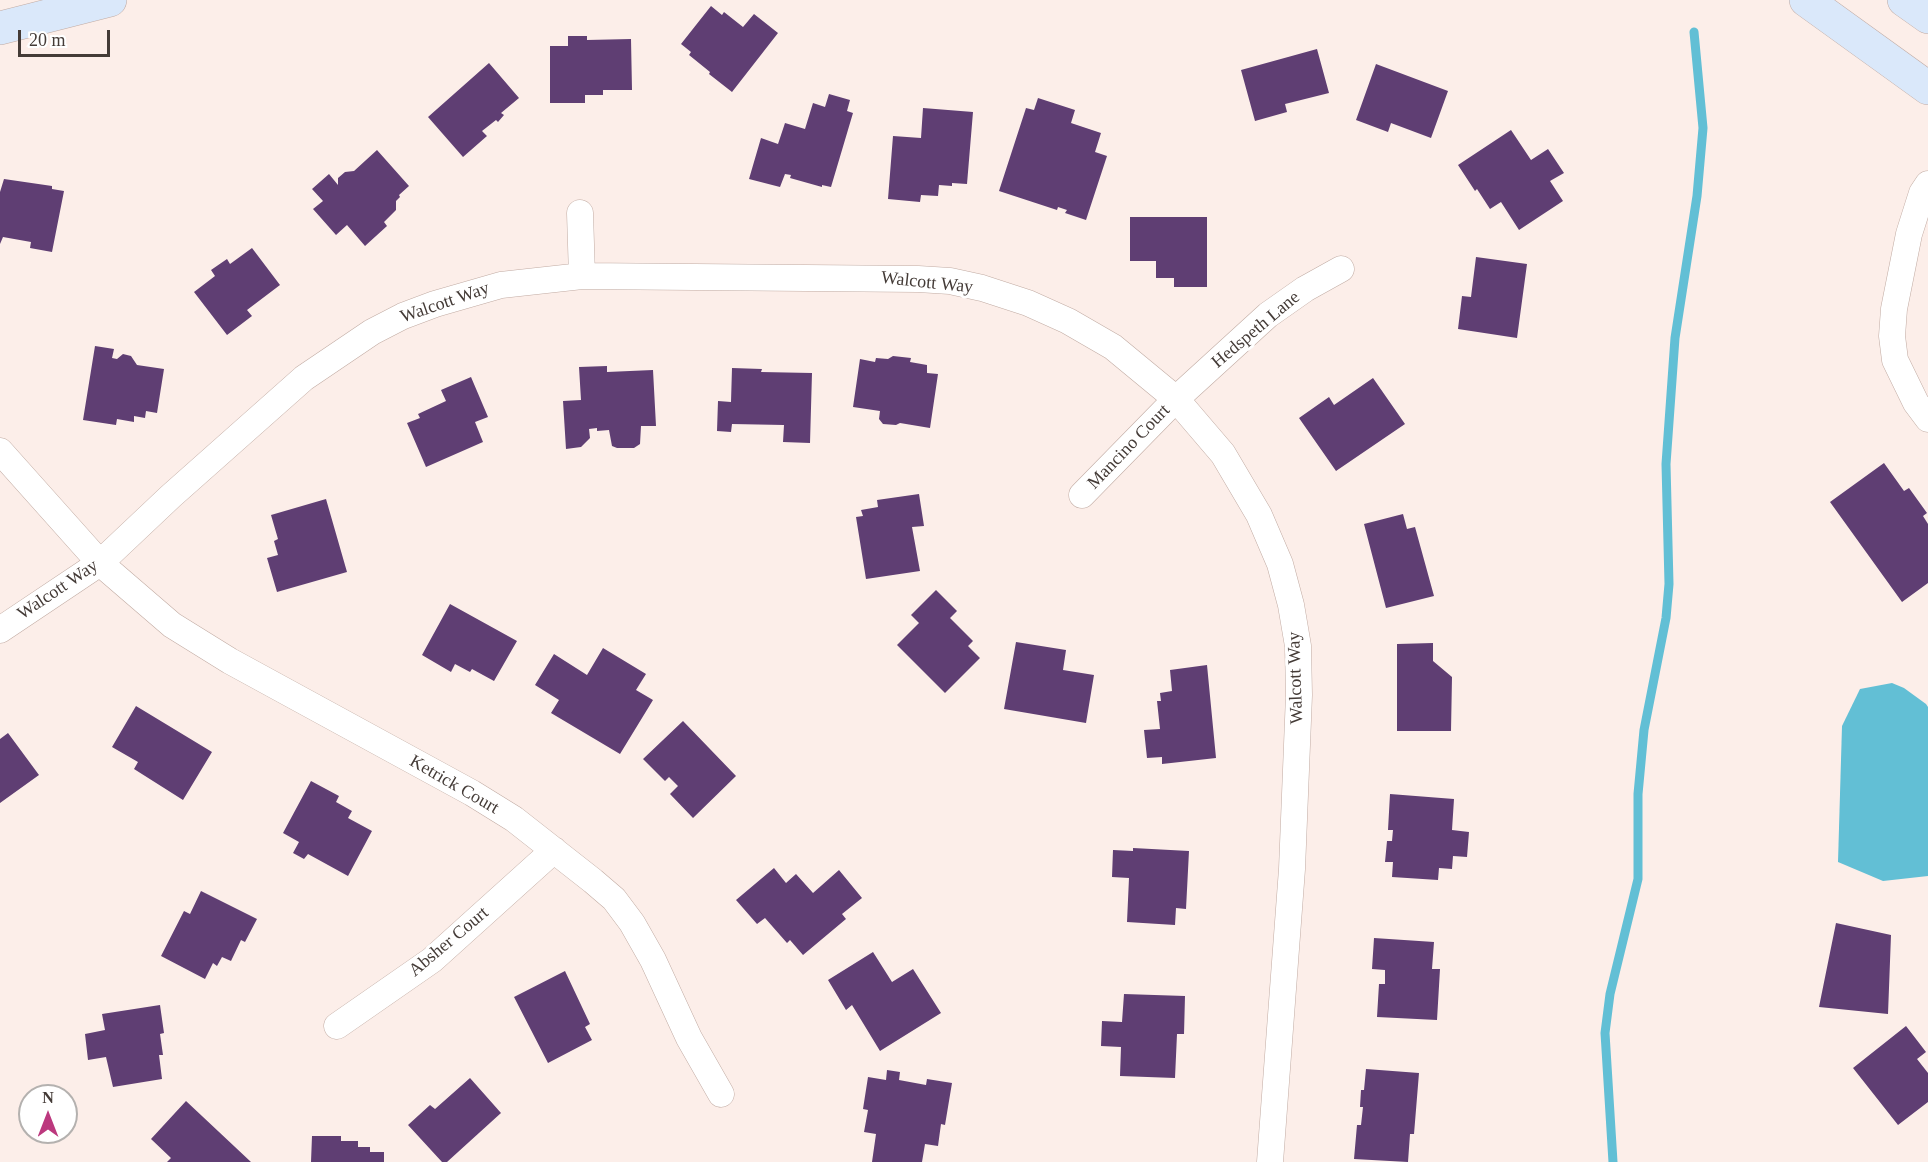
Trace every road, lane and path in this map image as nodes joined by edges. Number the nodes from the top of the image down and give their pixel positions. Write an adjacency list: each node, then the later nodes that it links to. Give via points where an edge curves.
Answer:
1 (110, 0): 5 (main road)
2 (1806, 0): 6 (main road)
3 (1904, 0): 4 (main road)
4 (1928, 17)
5 (0, 28)
6 (1928, 88)
7 (1928, 184): 12 (street, via 1909,234 1892,336 1895,360 1916,404)
8 (580, 213): 10 (street)
9 (1341, 269): 11 (street, Hedspeth Lane, via 1268,315)
10 (582, 276): 11 (street, Walcott Way, via 950,281 1028,303 1068,321 1113,347); 15 (street, Walcott Way, via 467,293 403,316 372,332 304,378)
11 (1176, 399): 14 (street, Mancino Court); 20 (street, Walcott Way, via 1223,454 1259,515 1280,564 1298,646 1292,869)
12 (1928, 419)
13 (0, 451): 15 (street, Ketrick Court)
14 (1082, 495)
15 (100, 563): 16 (street, Walcott Way); 17 (street, Ketrick Court, via 172,625 472,794)
16 (0, 630)
17 (554, 849): 18 (street, Absher Court, via 432,960); 19 (street, Ketrick Court, via 614,899 632,923)
18 (338, 1026)
19 (721, 1094)
20 (1270, 1162)

